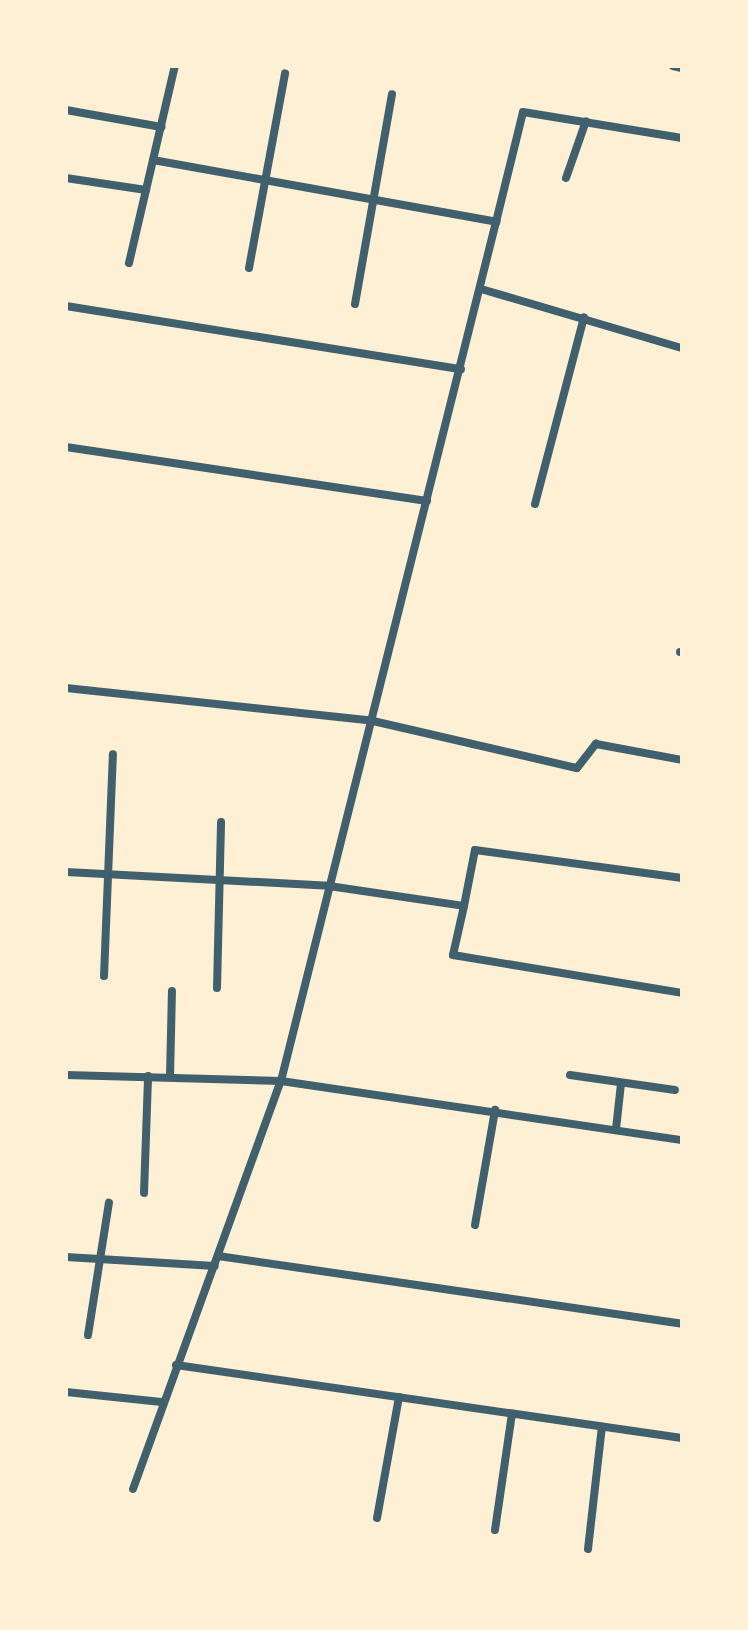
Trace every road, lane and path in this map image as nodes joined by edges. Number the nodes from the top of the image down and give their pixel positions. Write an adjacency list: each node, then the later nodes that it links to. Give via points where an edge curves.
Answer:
1 (175, 66): 8 (street)
2 (673, 66): 3 (street)
3 (682, 68)
4 (285, 73): 13 (street)
5 (392, 94): 15 (street)
6 (66, 110): 8 (street)
7 (586, 121): 9 (street); 12 (street); 16 (street, via 523,112)
8 (161, 127): 10 (street)
9 (682, 138)
10 (153, 160): 13 (street); 14 (street)
11 (66, 178): 14 (street)
12 (566, 178)
13 (265, 181): 15 (street); 18 (street)
14 (146, 190): 17 (street)
15 (372, 200): 16 (street); 20 (street)
16 (496, 222): 19 (street)
17 (129, 263)
18 (249, 268)
19 (481, 289): 22 (street); 24 (street)
20 (355, 304)
21 (66, 306): 24 (street)
22 (584, 317): 23 (street); 27 (street)
23 (682, 348)
24 (461, 369): 26 (street)
25 (66, 447): 26 (street)
26 (427, 501): 29 (street)
27 (535, 504)
28 (66, 688): 29 (street)
29 (373, 721): 31 (street, via 577,768 596,744); 37 (street)
30 (113, 754): 34 (street)
31 (682, 760)
32 (221, 822): 36 (street)
33 (66, 872): 34 (street)
34 (107, 875): 36 (street); 39 (street)
35 (682, 878): 38 (street, via 475,850)
36 (220, 880): 37 (street); 40 (street)
37 (329, 886): 38 (street); 47 (street)
38 (464, 906): 42 (street, via 453,955)
39 (104, 976)
40 (217, 988)
41 (172, 991): 46 (street)
42 (682, 993)
43 (66, 1075): 45 (street)
44 (570, 1075): 48 (street)
45 (148, 1076): 46 (street); 53 (street)
46 (170, 1077): 47 (street)
47 (281, 1081): 50 (street); 56 (street)
48 (621, 1084): 49 (street); 51 (street)
49 (675, 1090)
50 (495, 1110): 51 (street); 55 (street)
51 (616, 1129): 52 (street)
52 (682, 1140)
53 (144, 1193)
54 (109, 1203): 58 (street)
55 (475, 1225)
56 (218, 1256): 59 (street); 60 (street)
57 (66, 1257): 58 (street)
58 (100, 1259): 59 (street); 61 (street)
59 (215, 1266): 62 (street)
60 (682, 1324)
61 (88, 1335)
62 (176, 1365): 64 (street); 65 (street)
63 (66, 1392): 65 (street)
64 (399, 1397): 66 (street); 70 (street)
65 (161, 1402): 69 (street)
66 (512, 1414): 67 (street); 71 (street)
67 (602, 1427): 68 (street); 72 (street)
68 (682, 1438)
69 (133, 1489)
70 (377, 1518)
71 (495, 1530)
72 (588, 1549)

